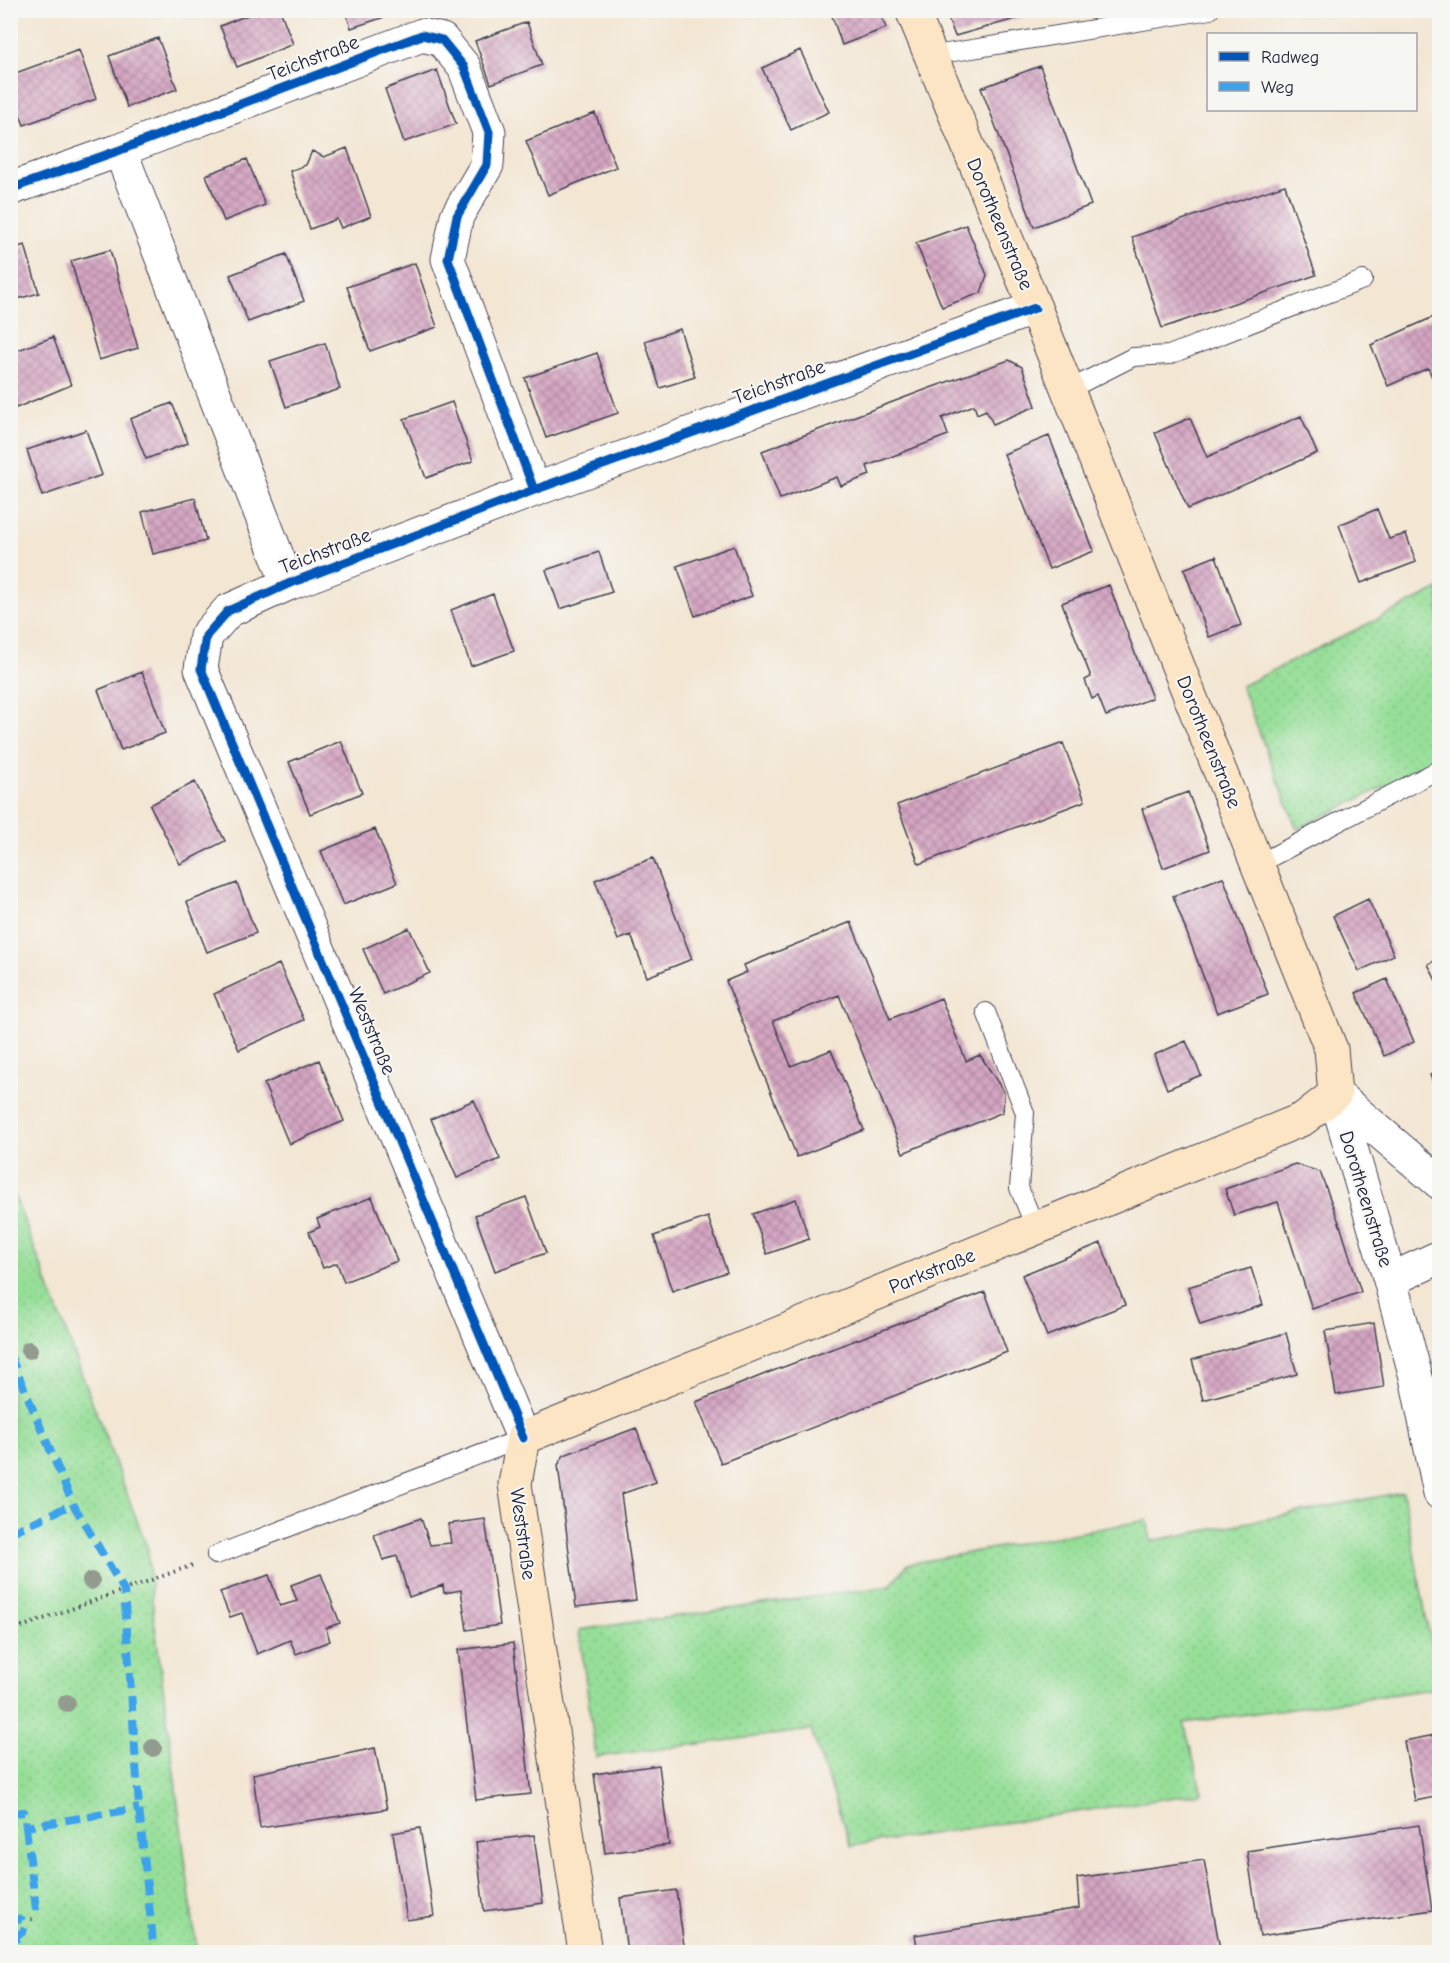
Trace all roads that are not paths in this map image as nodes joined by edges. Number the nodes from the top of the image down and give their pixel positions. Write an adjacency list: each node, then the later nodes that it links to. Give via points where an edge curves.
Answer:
1 (912, 10): 3 (main road, Dorotheenstraße)
2 (1210, 10): 3 (lane)
3 (929, 56): 7 (main road, Dorotheenstraße)
4 (120, 150): 5 (street, Teichstraße); 9 (street, Teichstraße, via 422,35 442,40 464,67 489,132 487,165 457,216 448,259); 10 (street, Teichstraße)
5 (10, 189)
6 (1363, 280): 8 (lane, via 1169,355 1133,357)
7 (1035, 308): 8 (main road, Dorotheenstraße); 9 (street, Teichstraße)
8 (1068, 390): 13 (main road, Dorotheenstraße)
9 (534, 490): 10 (street, Teichstraße)
10 (288, 584): 11 (street, Teichstraße, via 228,611)
11 (206, 636): 21 (street, Weststraße, via 201,669)
12 (1440, 769): 13 (lane)
13 (1258, 864): 15 (main road, Dorotheenstraße, via 1331,1049)
14 (986, 1012): 17 (lane, via 1025,1113 1019,1188)
15 (1335, 1094): 16 (street); 17 (main road, Parkstraße, via 1303,1119); 19 (street, Dorotheenstraße)
16 (1440, 1183)
17 (1036, 1229): 21 (main road, Parkstraße)
18 (1440, 1257): 19 (street)
19 (1390, 1280): 20 (street, Dorotheenstraße)
20 (1432, 1421): 22 (street, Dorotheenstraße)
21 (523, 1438): 23 (lane); 24 (main road, Weststraße, via 515,1484)
22 (1440, 1493)
23 (216, 1556)
24 (585, 1953)

